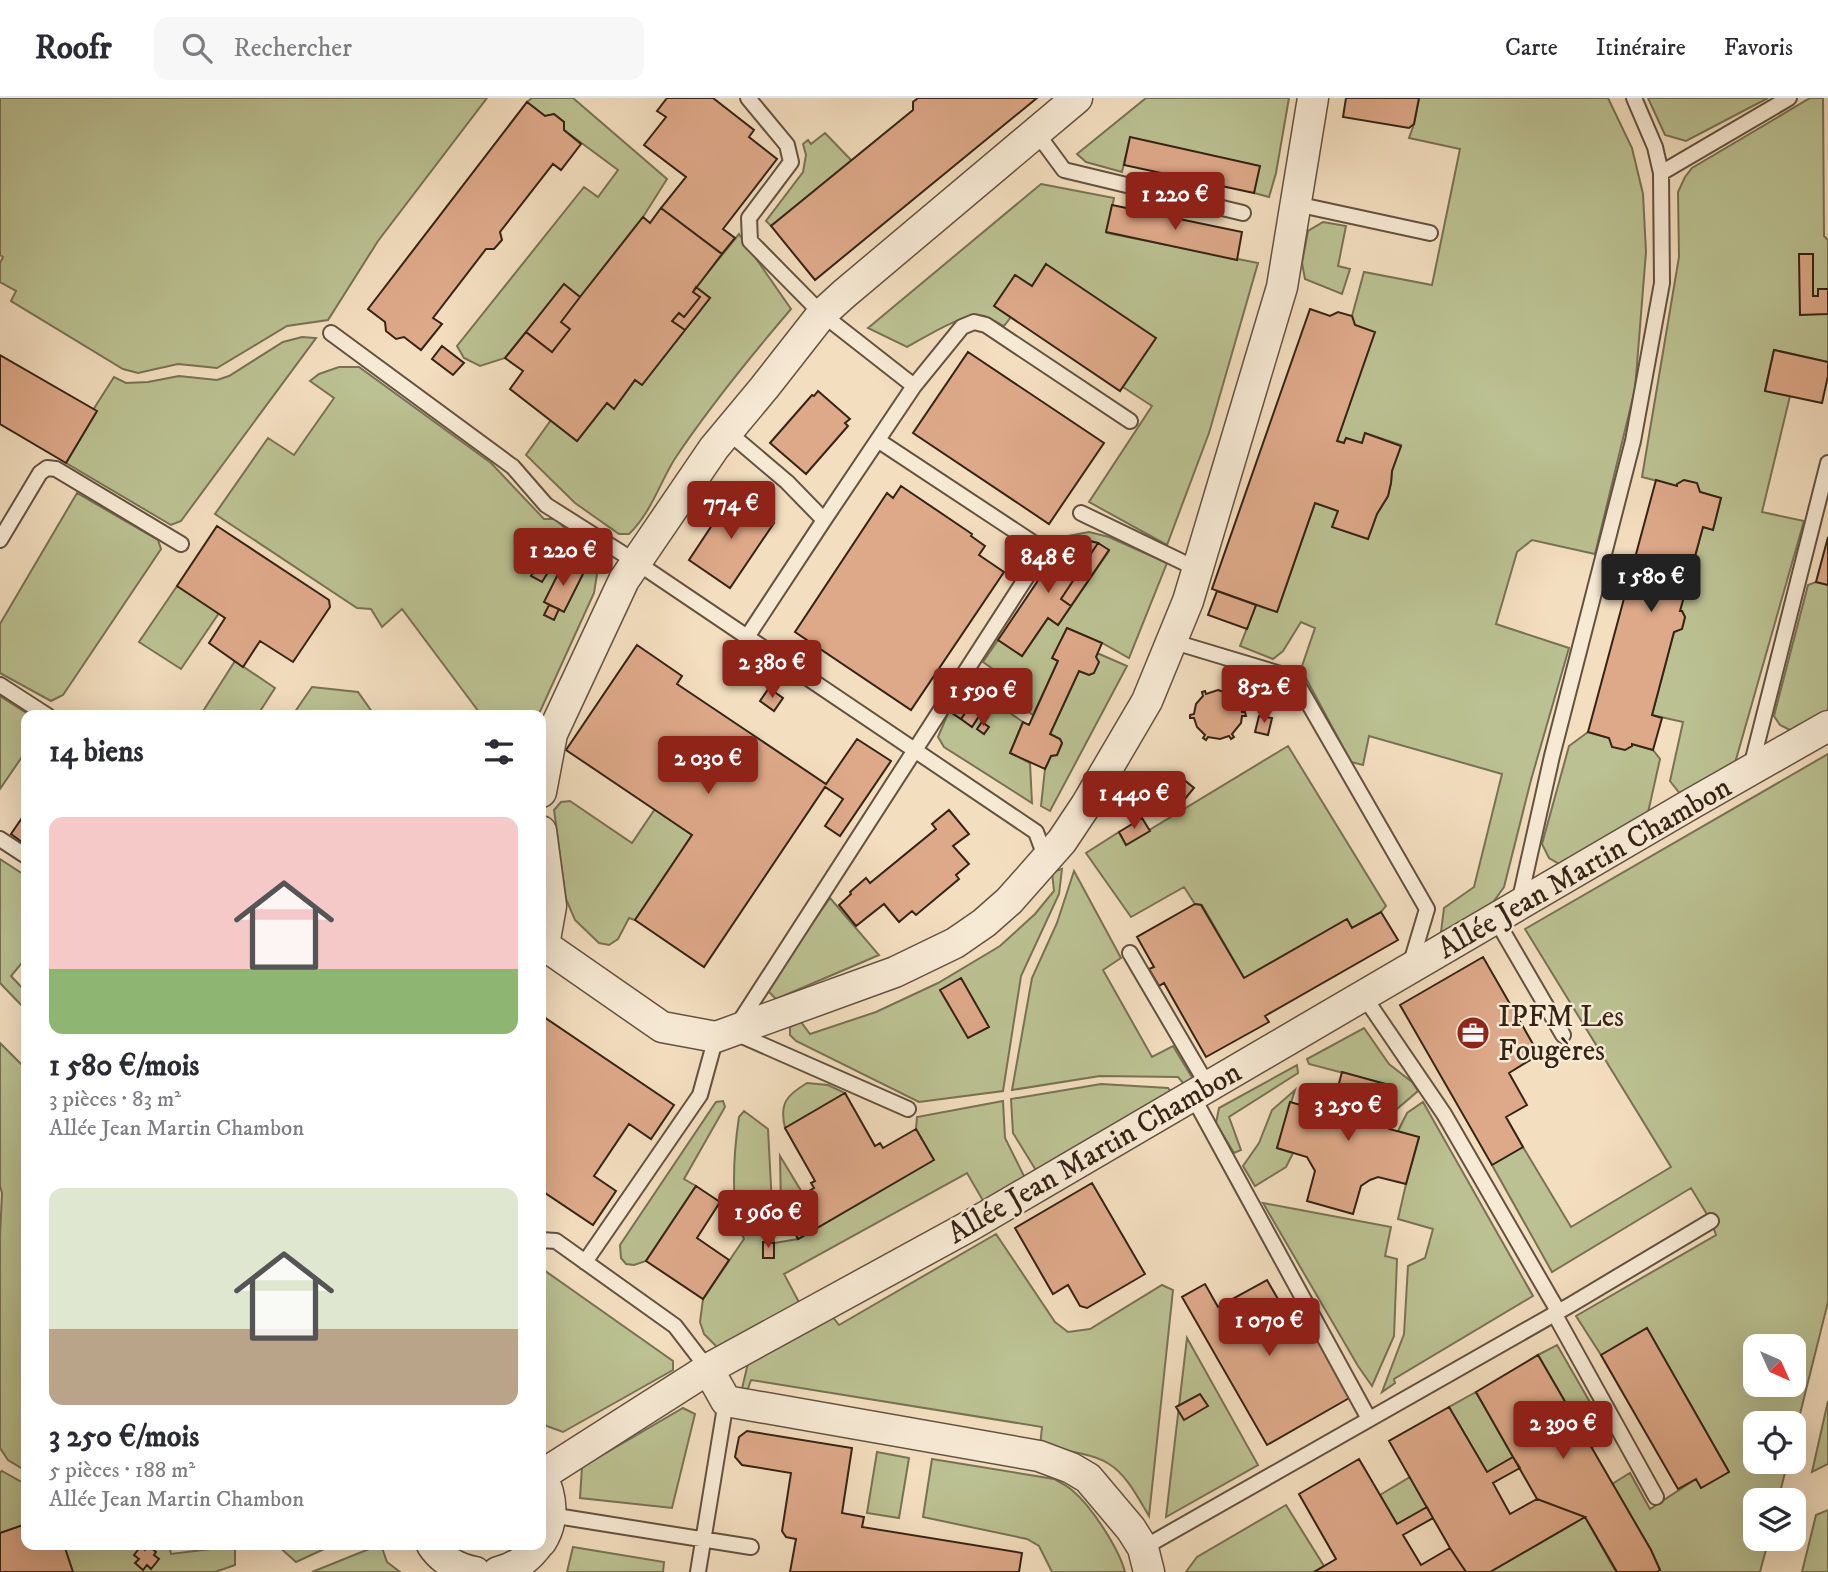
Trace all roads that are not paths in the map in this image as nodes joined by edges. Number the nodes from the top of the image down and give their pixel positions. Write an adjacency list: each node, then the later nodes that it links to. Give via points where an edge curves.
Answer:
1 (748, 98): 11 (lane, via 787,145 791,162 749,219 750,241)
2 (1077, 98): 6 (street)
3 (1313, 98): 8 (street)
4 (1634, 98): 7 (lane)
5 (1789, 98): 7 (lane)
6 (1036, 132): 9 (lane, via 1064,170); 11 (street)
7 (1661, 173): 36 (lane, via 1662,283 1633,441 1552,757)
8 (1296, 204): 10 (lane); 23 (street, via 1282,287)
9 (1243, 213)
10 (1430, 233)
11 (822, 314): 13 (lane); 15 (street)
12 (331, 333): 22 (lane, via 513,467 546,505)
13 (914, 386): 14 (lane, via 961,327 974,322 986,325); 16 (lane)
14 (1130, 421)
15 (728, 432): 19 (lane); 22 (street)
16 (879, 441): 19 (lane); 29 (lane, via 1044,550)
17 (1828, 463): 31 (lane)
18 (1081, 513): 23 (lane)
19 (824, 520): 24 (lane)
20 (0, 540): 21 (lane, via 47,468 56,469)
21 (181, 544)
22 (636, 562): 24 (lane); 30 (street, via 552,734)
23 (1197, 569): 25 (street)
24 (747, 638): 29 (lane)
25 (1171, 642): 34 (street, via 1147,701 1086,805); 40 (lane, via 1294,678 1427,909)
26 (0, 685): 27 (lane)
27 (39, 710)
28 (1828, 726): 31 (street, Allée Jean Martin Chambon)
29 (915, 751): 34 (lane, via 1036,832); 42 (lane)
30 (546, 766)
31 (1750, 770): 36 (street, Allée Jean Martin Chambon)
32 (0, 839): 33 (lane)
33 (21, 853)
34 (1046, 859): 42 (street, via 1009,901 955,943 895,972)
35 (546, 868): 37 (street, via 551,906)
36 (1507, 911): 40 (street, Allée Jean Martin Chambon); 43 (lane)
37 (546, 932)
38 (546, 950): 42 (street, via 662,1027)
39 (1130, 953): 44 (lane)
40 (1410, 968): 41 (street, Allée Jean Martin Chambon)
41 (1363, 995): 44 (street, Allée Jean Martin Chambon); 49 (lane, via 1444,1114)
42 (725, 1035): 45 (lane); 48 (lane, via 700,1095)
43 (1563, 1035)
44 (1200, 1091): 50 (street, Allée Jean Martin Chambon, via 973,1224); 52 (lane)
45 (908, 1109)
46 (1711, 1221): 49 (lane)
47 (546, 1240): 48 (lane, via 556,1241)
48 (585, 1262): 50 (lane, via 675,1326)
49 (1556, 1312): 52 (lane); 55 (lane)
50 (708, 1369): 51 (street); 53 (street, Allée Jean Martin Chambon)
51 (726, 1401): 57 (lane); 62 (street, via 1039,1456 1071,1468 1088,1478 1131,1529)
52 (1369, 1419): 62 (lane)
53 (546, 1471)
54 (546, 1486): 56 (street, via 550,1496)
55 (1656, 1497)
56 (546, 1518)
57 (704, 1539): 58 (lane); 59 (lane); 65 (lane)
58 (546, 1546)
59 (751, 1546)
60 (437, 1550): 63 (street, via 449,1562)
61 (536, 1550): 64 (street, via 516,1566)
62 (1146, 1560)
63 (475, 1572)
64 (498, 1572)
65 (698, 1572)

